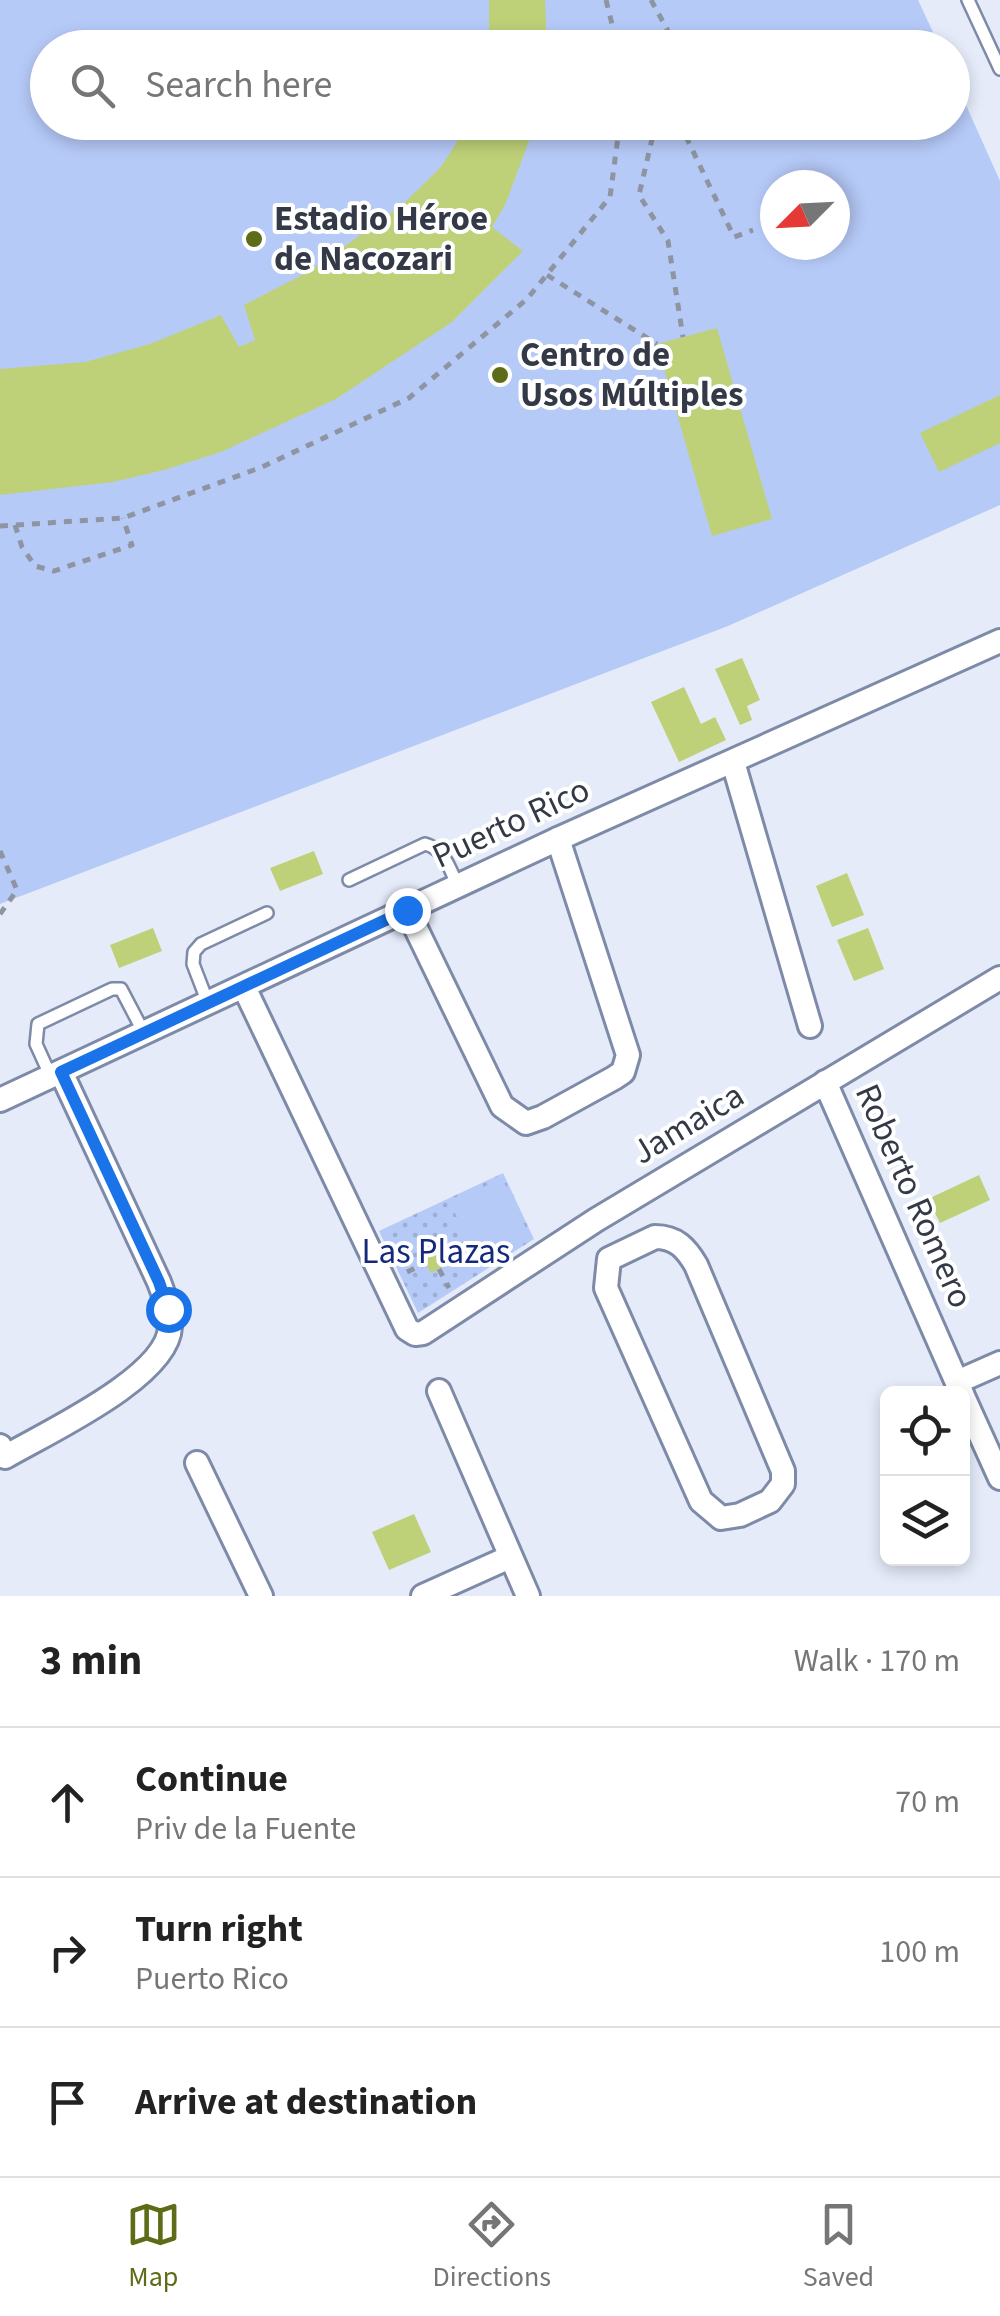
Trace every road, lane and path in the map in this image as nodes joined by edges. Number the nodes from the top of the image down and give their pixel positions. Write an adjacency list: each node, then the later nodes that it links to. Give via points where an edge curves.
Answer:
1 (606, 0): 4 (path)
2 (650, 0): 5 (path)
3 (968, 0): 6 (lane)
4 (614, 30)
5 (667, 30)
6 (1000, 69)
7 (618, 140): 11 (path, via 610,197)
8 (652, 140): 12 (path, via 639,194 668,241)
9 (688, 140): 10 (path, via 734,237)
10 (753, 230)
11 (547, 275): 13 (path); 14 (path, via 409,398 262,467)
12 (683, 337)
13 (658, 344)
14 (123, 518): 16 (path); 16 (path, via 132,545 54,570 35,566)
15 (0, 526): 16 (path)
16 (15, 526)
17 (1000, 642): 18 (street, Puerto Rico)
18 (734, 762): 19 (street, Puerto Rico); 29 (street)
19 (558, 839): 22 (street, Puerto Rico); 23 (street, via 628,1055 623,1072 543,1117 526,1123 502,1106)
20 (0, 850): 25 (path, via 18,890)
21 (350, 880): 22 (lane, via 425,844 442,854)
22 (458, 886): 23 (street, Puerto Rico)
23 (407, 910): 27 (street, Puerto Rico)
24 (268, 913): 28 (lane, via 194,952)
25 (0, 914)
26 (1000, 978): 32 (street, Jamaica)
27 (244, 986): 28 (street, Puerto Rico); 34 (street, Jamaica, via 406,1329 414,1334 431,1328)
28 (208, 1004): 30 (street, Puerto Rico)
29 (810, 1026)
30 (144, 1033): 31 (street, Puerto Rico); 31 (lane, via 128,997 112,989 38,1024 36,1044)
31 (56, 1074): 33 (street, Puerto Rico); 47 (street, via 159,1282 170,1328 146,1371)
32 (825, 1082): 34 (street, Jamaica); 43 (street, Roberto Romero)
33 (0, 1100)
34 (596, 1220): 37 (street)
35 (469, 1241): 36 (path)
36 (442, 1254)
37 (616, 1254): 37 (street, via 606,1266 606,1288 701,1501 720,1518 770,1501 782,1484 780,1460 690,1254 664,1237)
38 (426, 1263): 40 (path)
39 (439, 1269): 41 (path)
40 (400, 1275)
41 (451, 1292)
42 (1000, 1363): 44 (street)
43 (959, 1386)
44 (967, 1386)
45 (439, 1392): 50 (street)
46 (970, 1410): 49 (street, Roberto Romero)
47 (2, 1454)
48 (197, 1463): 51 (street)
49 (1000, 1478)
50 (510, 1556): 52 (street); 53 (street)
51 (261, 1596)
52 (423, 1596)
53 (528, 1596)

